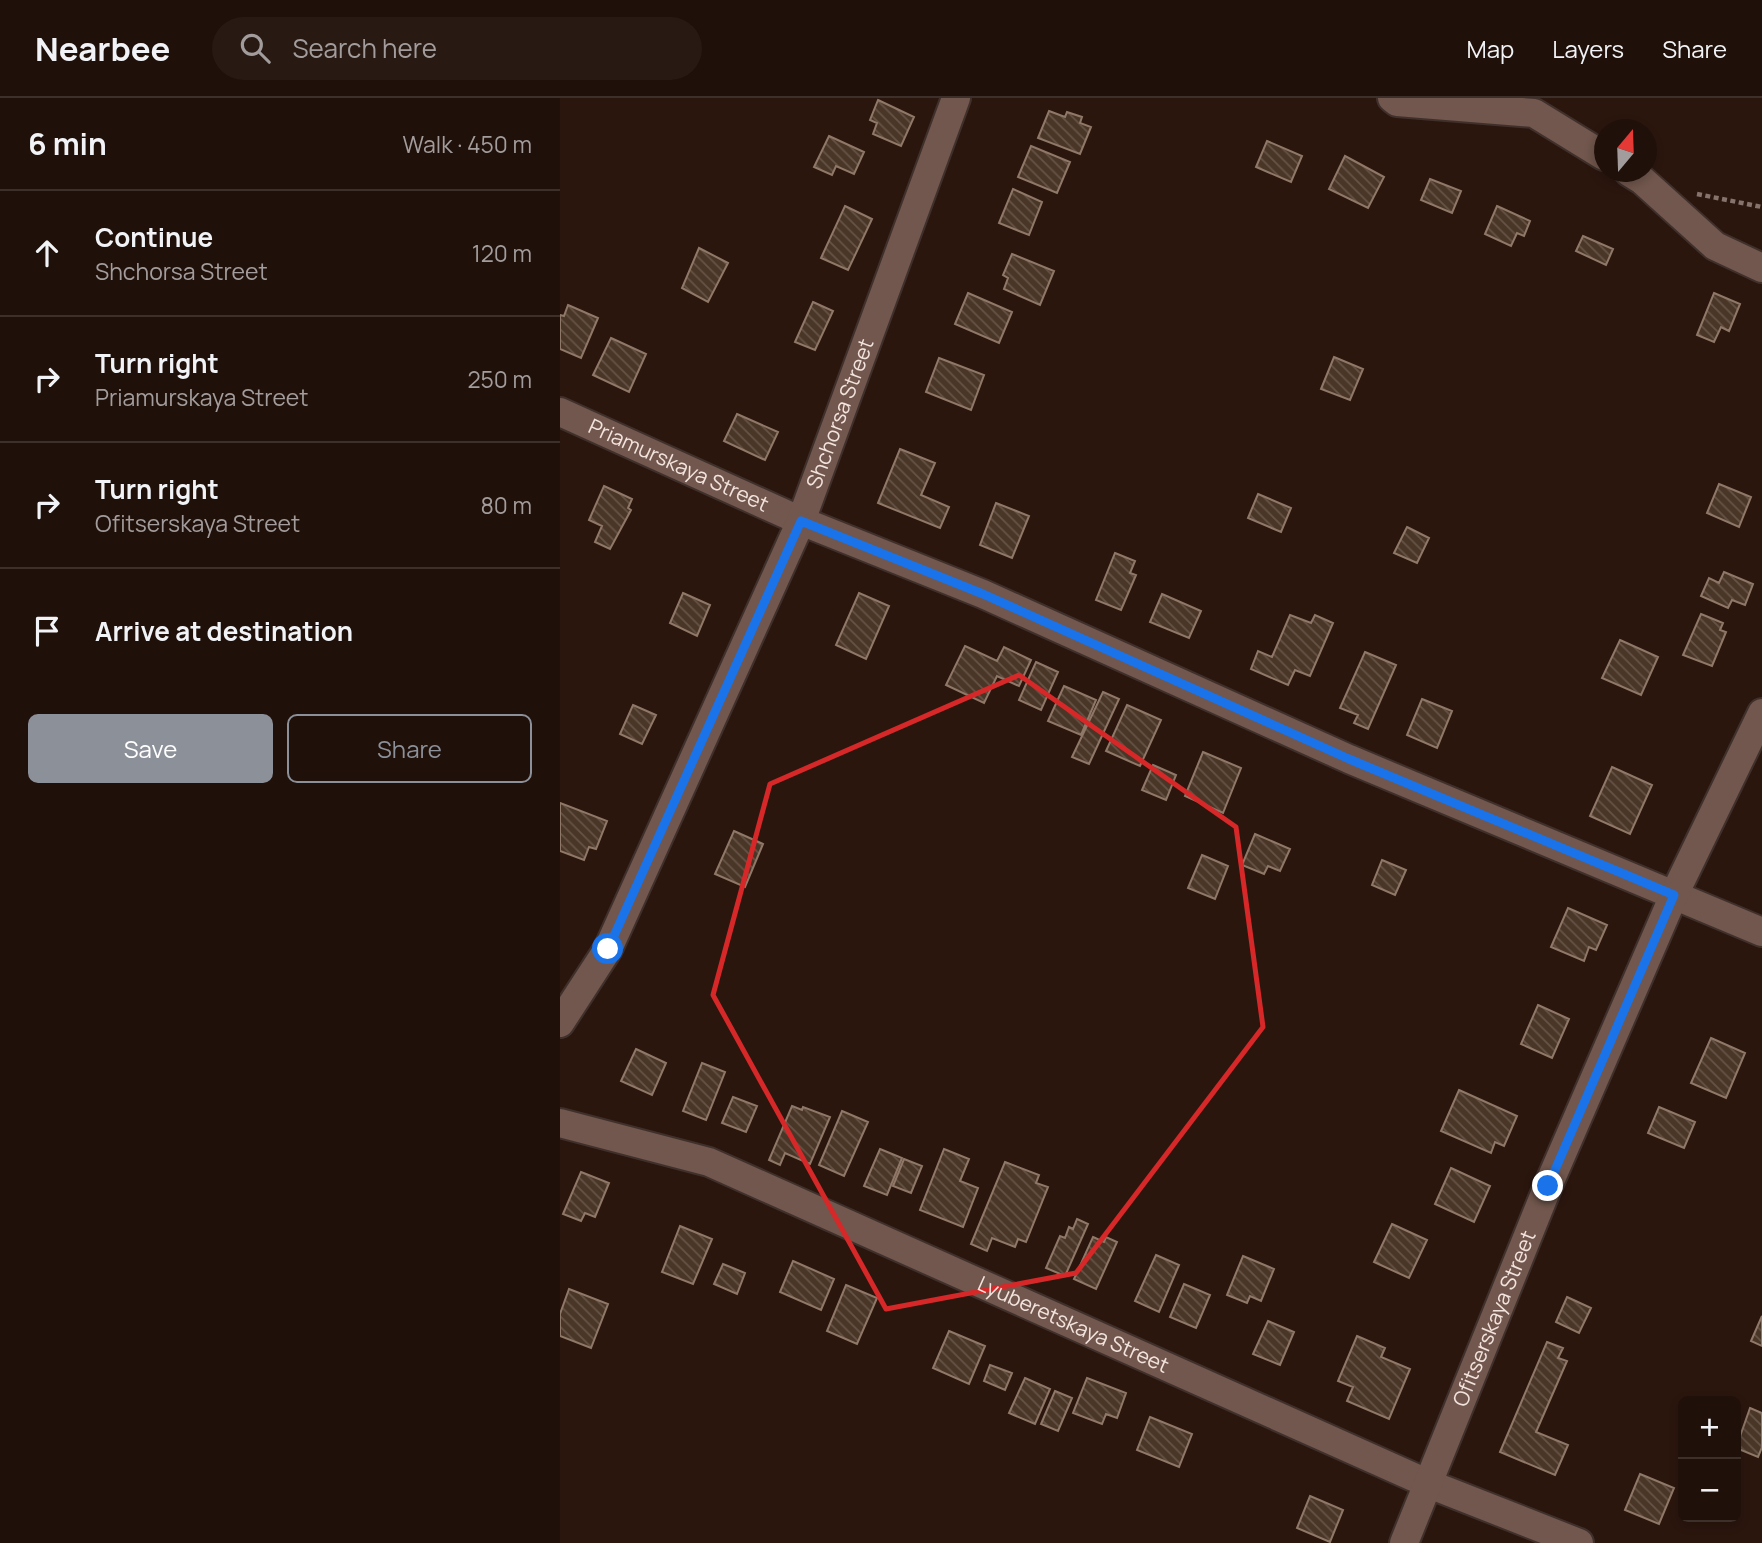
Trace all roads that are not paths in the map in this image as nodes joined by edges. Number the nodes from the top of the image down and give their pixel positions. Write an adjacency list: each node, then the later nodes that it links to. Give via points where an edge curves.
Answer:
1 (956, 98): 7 (street, Shchorsa Street)
2 (1392, 98): 3 (street, via 1534,113)
3 (1594, 149)
4 (1644, 182): 5 (street, via 1715,246)
5 (1762, 268)
6 (560, 412): 7 (street, Priamurskaya Street)
7 (801, 521): 9 (street, Priamurskaya Street, via 983,594 1349,759); 11 (street, Shchorsa Street, via 608,949)
8 (1762, 713): 9 (street, Ofitserskaya Street)
9 (1674, 895): 10 (street, Priamurskaya Street); 13 (street, Ofitserskaya Street, via 1548,1186)
10 (1762, 932)
11 (560, 1023)
12 (560, 1123): 13 (street, Lyuberetskaya Street, via 709,1162)
13 (1429, 1484): 14 (street, Ofitserskaya Street); 15 (street, Lyuberetskaya Street)
14 (1404, 1543)
15 (1579, 1543)

